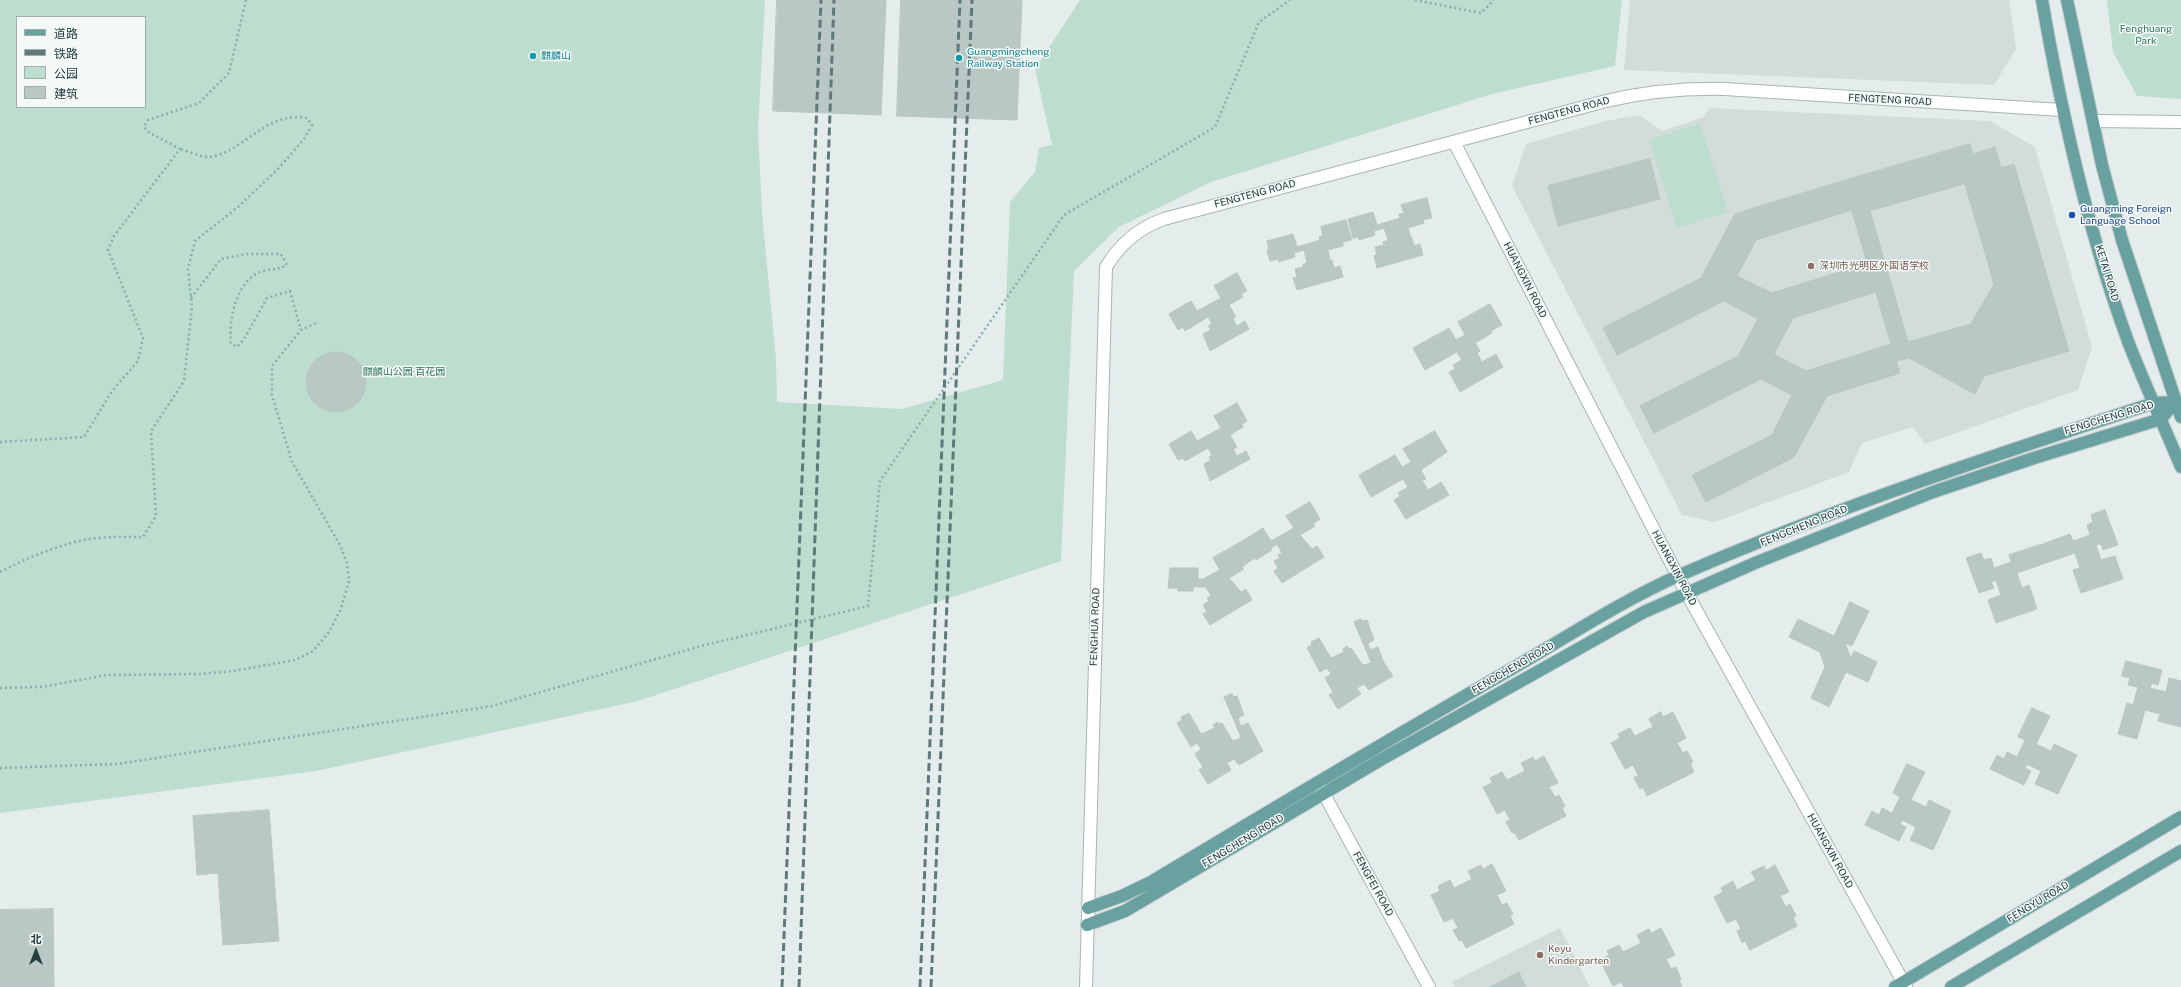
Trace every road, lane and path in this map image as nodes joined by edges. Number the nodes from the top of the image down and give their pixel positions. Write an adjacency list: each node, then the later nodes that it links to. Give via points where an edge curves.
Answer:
1 (246, 0): 11 (path, via 229,73 199,103 148,120 144,127)
2 (1290, 0): 26 (path, via 1260,22 1215,127 1064,215 880,481 868,606 705,645 492,706 117,764)
3 (1415, 0): 4 (path, via 1481,13)
4 (1494, 0)
5 (2042, 0): 7 (main road, KETAI ROAD)
6 (2067, 0): 8 (main road)
7 (2062, 110): 10 (street, FENGTENG ROAD, via 1724,89 1676,89 1621,98); 17 (main road, KETAI ROAD, via 2099,250 2129,344)
8 (2093, 121): 9 (street); 16 (main road, via 2122,240)
9 (2181, 122)
10 (1454, 142): 12 (street, FENGTENG ROAD, via 1164,219 1132,236); 23 (street, HUANGXIN ROAD)
11 (180, 149): 13 (path, via 208,157 227,150 277,121 294,116 307,118 312,125 304,139 279,168 238,207 195,241 188,269); 20 (path, via 114,236 108,250 143,338 138,361 112,391 84,437)
12 (1106, 267): 31 (street, FENGHUA ROAD)
13 (191, 299): 15 (path, via 221,259 247,254 281,254 287,265 278,270 263,271 247,281 238,294 230,333 232,343 237,347 244,339 267,298 290,292); 22 (path, via 184,381 151,431 156,516 143,537 73,542 34,555)
14 (319, 322): 15 (path)
15 (301, 330): 25 (path, via 272,366 272,395 292,462 340,545 347,563 349,582 340,611 329,632 313,651 295,660 265,666 199,674 107,675 41,687)
16 (2175, 402): 17 (main road, FENGCHENG ROAD); 18 (main road); 19 (main road, FENGCHENG ROAD)
17 (2154, 403): 19 (main road, KETAI ROAD); 23 (main road, FENGCHENG ROAD, via 1998,453 1838,512)
18 (2181, 417)
19 (2161, 419): 21 (main road, KETAI ROAD); 24 (main road, FENGCHENG ROAD, via 1933,492)
20 (0, 442)
21 (2181, 467)
22 (0, 572)
23 (1678, 576): 24 (street, HUANGXIN ROAD); 27 (main road, FENGCHENG ROAD)
24 (1686, 592): 28 (main road, FENGCHENG ROAD, via 1644,612); 33 (street, HUANGXIN ROAD)
25 (0, 688)
26 (0, 768)
27 (1317, 782): 28 (street, FENGFEI ROAD); 31 (main road, FENGCHENG ROAD, via 1151,882)
28 (1323, 794): 32 (main road, FENGCHENG ROAD, via 1125,911); 35 (street, FENGFEI ROAD)
29 (2181, 817): 33 (main road, FENGYU ROAD)
30 (2181, 851): 36 (main road)
31 (1088, 908): 32 (street, FENGHUA ROAD)
32 (1087, 925): 34 (street, FENGHUA ROAD)
33 (1902, 985)
34 (1086, 987)
35 (1429, 987)
36 (1951, 987)

